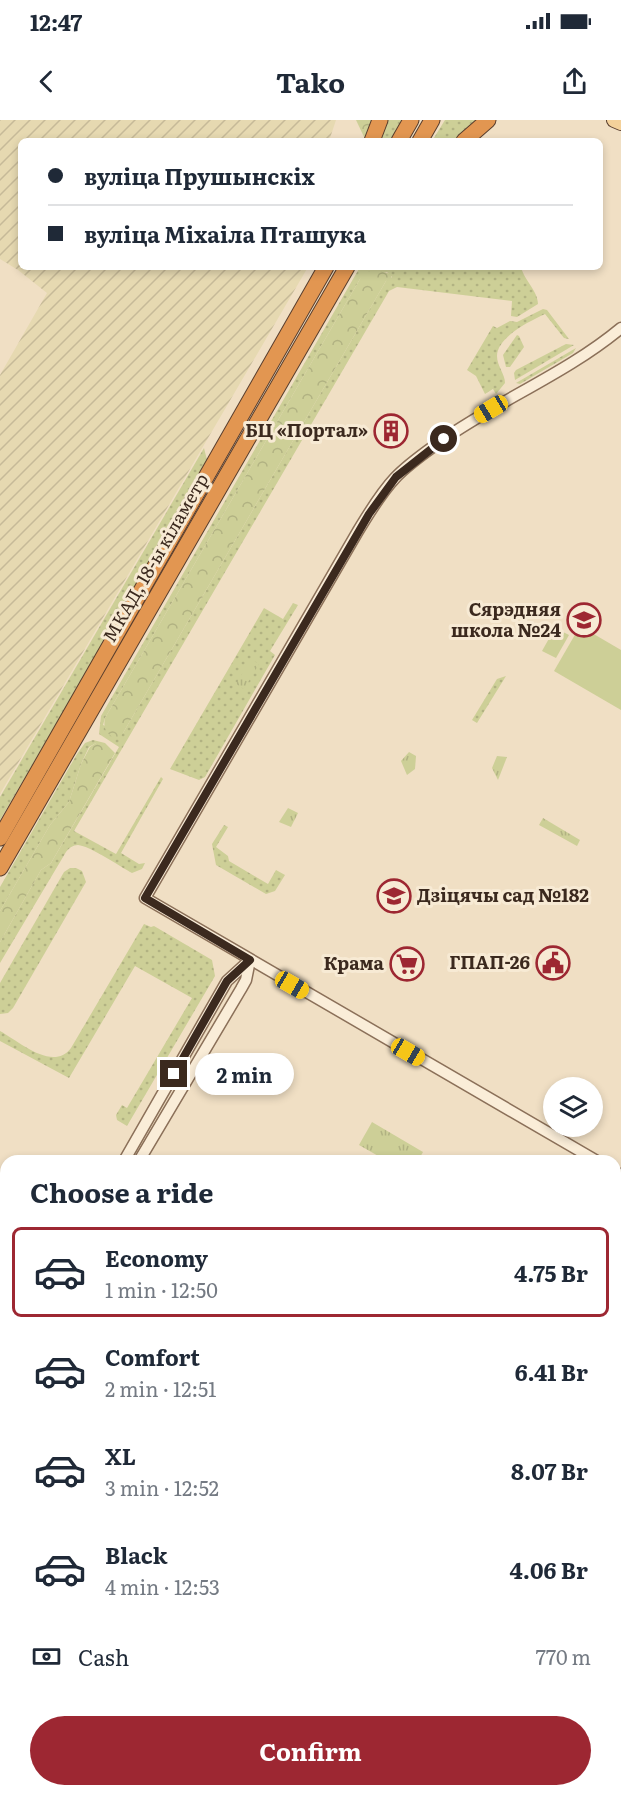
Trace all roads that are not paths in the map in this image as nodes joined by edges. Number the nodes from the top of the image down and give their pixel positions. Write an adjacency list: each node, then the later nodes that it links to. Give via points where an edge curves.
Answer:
1 (380, 120): 7 (highway)
2 (411, 120): 8 (highway)
3 (432, 120): 9 (highway)
4 (488, 120): 10 (highway)
5 (614, 120): 6 (main road)
6 (621, 123)
7 (373, 138)
8 (401, 138)
9 (422, 138)
10 (467, 138)
11 (324, 270): 14 (highway, МКАД, 18-ы кіламетр)
12 (344, 270): 15 (highway, МКАД, 18-ы кіламетр)
13 (621, 328): 16 (street, via 586,354 428,450 396,477 358,531 145,898)
14 (0, 838)
15 (0, 868)
16 (250, 960): 17 (street, via 227,981); 18 (street, via 246,980); 19 (street)
17 (127, 1155)
18 (143, 1155)
19 (587, 1155)

